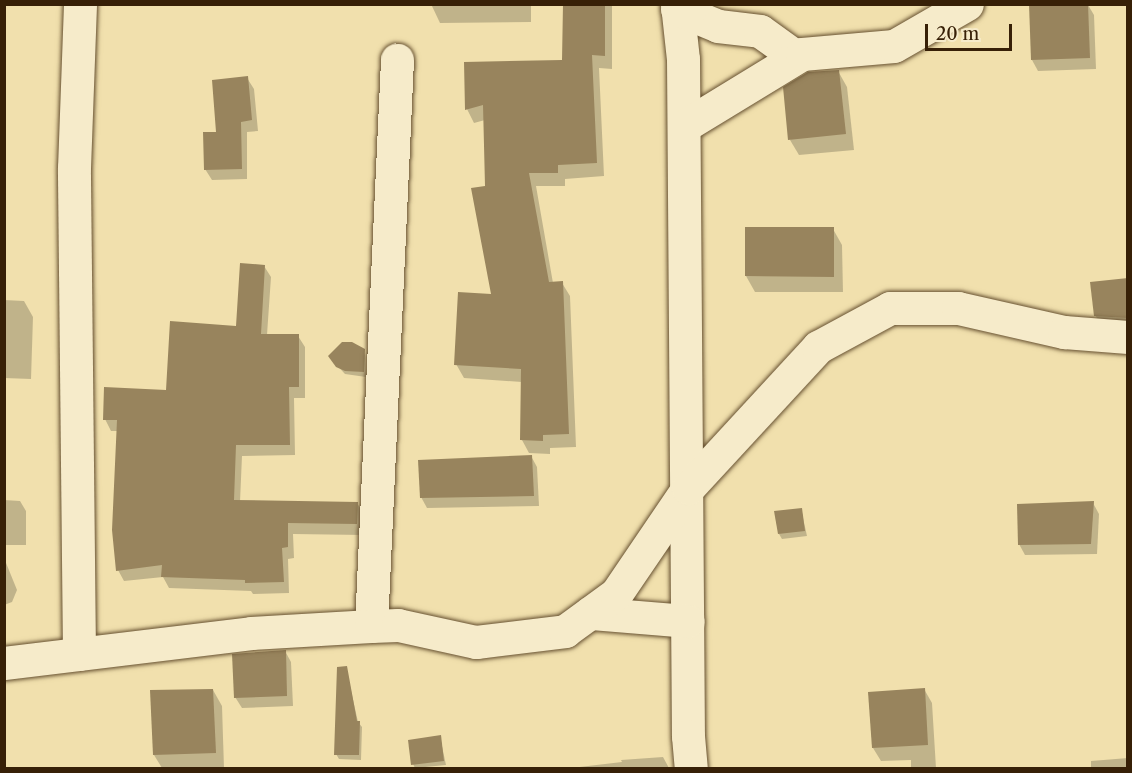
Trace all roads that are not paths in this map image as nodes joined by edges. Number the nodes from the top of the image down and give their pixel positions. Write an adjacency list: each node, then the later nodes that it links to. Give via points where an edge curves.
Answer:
1 (80, 4): 12 (street, via 74,168)
2 (967, 4): 4 (street, via 894,46)
3 (677, 7): 4 (street, via 718,26 760,32); 6 (street)
4 (796, 57): 6 (street)
5 (397, 60): 11 (street)
6 (684, 126): 8 (street)
7 (1128, 337): 8 (street, via 1064,332 957,309 890,308 818,346)
8 (688, 488): 9 (street, via 616,594); 10 (street)
9 (590, 613): 10 (street); 11 (street, via 565,632 476,642 398,625)
10 (688, 621): 14 (street)
11 (371, 626): 12 (street, via 251,633)
12 (79, 654): 13 (street)
13 (4, 663)
14 (690, 768)

